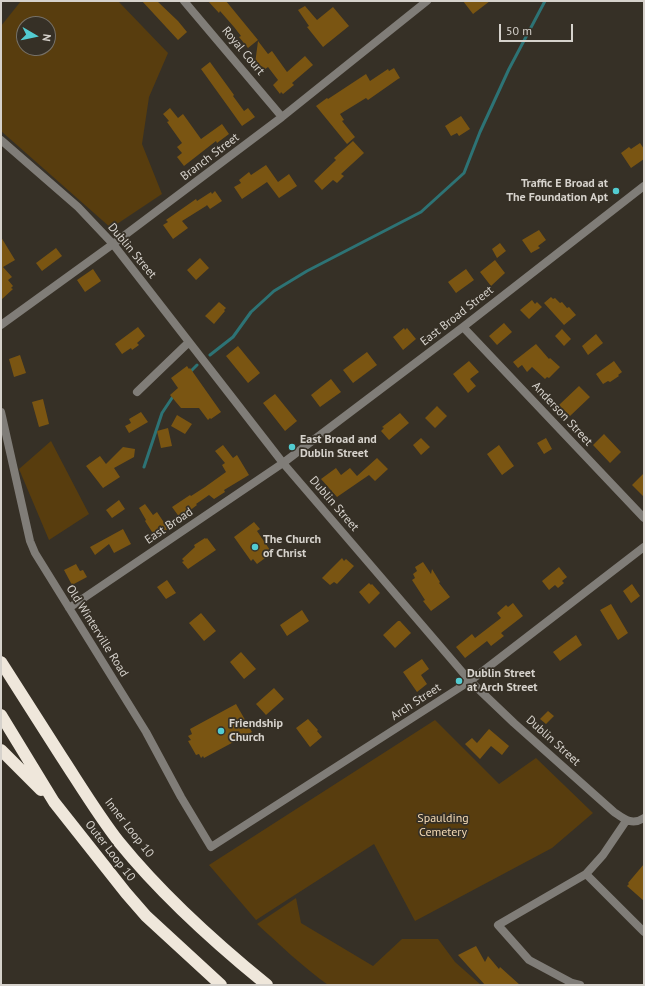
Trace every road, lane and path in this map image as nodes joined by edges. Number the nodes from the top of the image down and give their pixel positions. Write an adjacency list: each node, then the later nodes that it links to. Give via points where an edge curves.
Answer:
1 (184, 1): 3 (street, Royal Court)
2 (428, 1): 3 (street, Branch Street)
3 (282, 117): 6 (street, Branch Street)
4 (1, 140): 6 (street, Dublin Street, via 78,207)
5 (644, 186): 8 (street, East Broad Street)
6 (113, 244): 7 (street, Branch Street); 9 (street, Dublin Street)
7 (1, 325)
8 (463, 327): 12 (street, East Broad Street); 13 (street, Anderson Street)
9 (189, 342): 10 (street); 12 (street, Dublin Street)
10 (137, 392)
11 (1, 412): 15 (street, Old Winterville Road, via 30,541)
12 (283, 463): 15 (street, East Broad); 17 (street, Dublin Street)
13 (644, 518)
14 (644, 547): 17 (street, Arch Street)
15 (68, 608): 23 (street, Old Winterville Road, via 146,732)
16 (1, 662): 27 (highway, Inner Loop 10, via 90,802 134,859 194,922)
17 (470, 681): 22 (street, Dublin Street); 23 (street, Arch Street)
18 (1, 715): 20 (highway, Outer Loop 10)
19 (1, 750): 20 (highway)
20 (54, 802): 26 (highway, Outer Loop 10, via 136,904)
21 (644, 818): 22 (street, via 639,821)
22 (626, 821): 24 (street, via 603,855)
23 (211, 847)
24 (586, 874): 25 (street); 28 (street, via 498,925 529,960)
25 (644, 932)
26 (221, 985)
27 (267, 985)
28 (580, 985)

